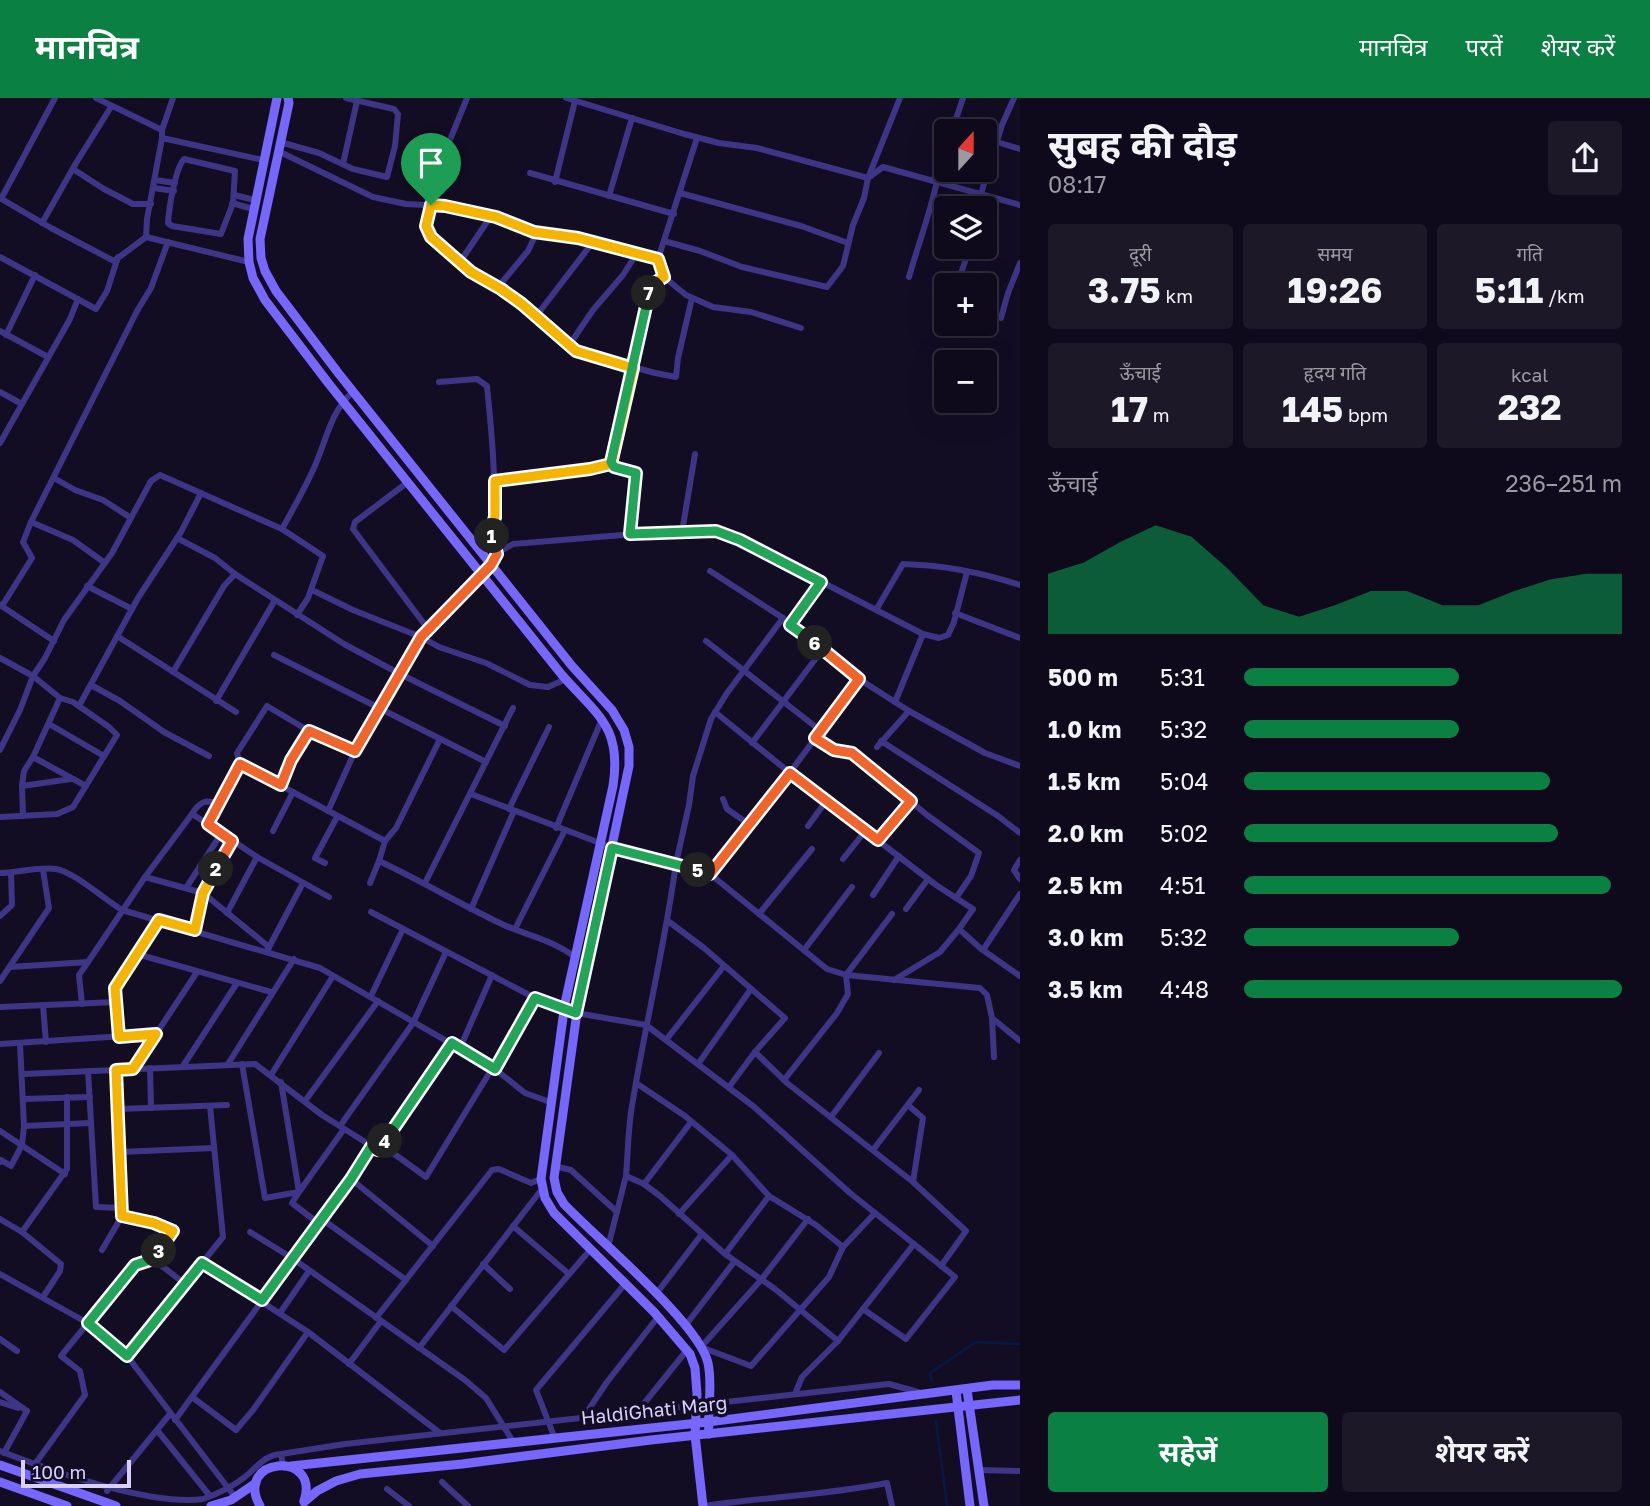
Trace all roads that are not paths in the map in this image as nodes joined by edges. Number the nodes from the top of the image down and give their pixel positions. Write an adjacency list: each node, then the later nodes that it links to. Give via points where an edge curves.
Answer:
1 (55, 98): 39 (street)
2 (96, 98): 14 (street)
3 (173, 98): 17 (street)
4 (277, 98): 23 (street)
5 (288, 98): 21 (street)
6 (345, 98): 12 (street)
7 (467, 98): 43 (street, via 437,169)
8 (566, 98): 13 (street)
9 (900, 98): 27 (street)
10 (963, 98): 16 (street)
11 (1014, 98): 19 (street)
12 (357, 101): 24 (street); 24 (street, via 394,109 398,114 390,171 387,177)
13 (575, 101): 15 (street); 29 (street)
14 (111, 107): 17 (street, via 138,117); 25 (street)
15 (632, 118): 18 (street); 38 (street)
16 (956, 119)
17 (162, 134): 23 (street); 33 (street)
18 (697, 138): 27 (street, via 757,148); 35 (street)
19 (998, 139)
20 (998, 142): 22 (street)
21 (279, 146): 24 (street, via 319,153); 43 (street, via 373,197); 75 (street, via 260,239 265,271)
22 (1020, 149)
23 (263, 160): 42 (street)
24 (343, 164)
25 (72, 169): 41 (street, via 133,204); 47 (street)
26 (530, 173): 29 (street)
27 (868, 178): 28 (street, via 883,167); 53 (street)
28 (934, 181)
29 (555, 182): 38 (street)
30 (935, 182): 63 (street, via 932,208)
31 (938, 182): 37 (street)
32 (987, 182): 37 (street)
33 (155, 184): 34 (street); 41 (street)
34 (174, 187): 36 (street, via 184,159 235,170); 40 (street, via 168,218 172,226 221,234)
35 (681, 193): 45 (street); 53 (street)
36 (234, 195): 40 (street); 42 (street)
37 (984, 195): 44 (street)
38 (609, 197): 45 (street)
39 (1, 199): 47 (street)
40 (232, 203): 42 (street)
41 (151, 204): 49 (street)
42 (254, 205): 58 (street)
43 (431, 205): 46 (street); 59 (street, via 426,226 431,237)
44 (1020, 205)
45 (674, 214): 50 (street)
46 (491, 216): 48 (street); 59 (street)
47 (42, 223): 56 (street, via 114,261)
48 (537, 232): 52 (street); 64 (street, via 528,251)
49 (146, 237): 51 (street); 56 (street)
50 (664, 241): 53 (street, via 742,267 827,287 843,266); 57 (street)
51 (168, 242): 58 (street); 82 (street, via 151,288)
52 (593, 242): 54 (street); 67 (street)
53 (849, 243)
54 (637, 253): 57 (street); 71 (street)
55 (0, 257): 61 (street)
56 (118, 257): 66 (street, via 96,309)
57 (658, 259): 62 (street)
58 (249, 262): 77 (street, via 265,300)
59 (460, 262): 64 (street)
60 (1020, 263): 68 (street)
61 (35, 275): 66 (street); 70 (street)
62 (664, 277): 65 (street); 73 (street, via 651,285)
63 (909, 277)
64 (498, 287): 67 (street)
65 (692, 298): 69 (street); 73 (street, via 676,377)
66 (78, 299): 72 (street)
67 (537, 315): 71 (street)
68 (1001, 318)
69 (801, 328)
70 (3, 333): 72 (street)
71 (570, 344): 73 (street, via 576,351)
72 (48, 357): 78 (street)
73 (633, 368): 81 (street)
74 (439, 382): 83 (street, via 477,379 487,386)
75 (353, 391): 77 (street); 94 (street)
76 (0, 392): 78 (street)
77 (342, 401): 84 (street); 88 (street, via 314,469)
78 (22, 404): 79 (street)
79 (0, 443)
80 (695, 454): 89 (street)
81 (611, 464): 83 (street); 90 (street, via 636,473)
82 (54, 478): 86 (street); 87 (street)
83 (495, 481): 92 (street, via 491,531)
84 (408, 482): 98 (street); 111 (street, via 355,522 353,529)
85 (201, 493): 86 (street, via 156,476); 88 (street); 91 (street)
86 (131, 518): 93 (street)
87 (31, 522): 93 (street, via 73,540); 104 (street, via 23,542 32,558)
88 (282, 529): 102 (street, via 323,556)
89 (682, 532): 90 (street); 99 (street, via 716,531)
90 (630, 534): 92 (street, via 513,544)
91 (177, 538): 97 (street); 105 (street)
92 (497, 554): 94 (street)
93 (105, 563): 101 (street)
94 (491, 565): 98 (street); 185 (street, via 624,730 629,766)
95 (710, 571): 109 (street)
96 (967, 572): 100 (street); 106 (street, via 903,564); 107 (street)
97 (235, 574): 103 (street); 122 (street)
98 (482, 576): 111 (street); 125 (street)
99 (821, 582): 106 (street); 110 (street)
100 (1020, 585)
101 (87, 586): 105 (street); 117 (street)
102 (312, 590): 108 (street); 114 (street)
103 (275, 600): 108 (street); 129 (street)
104 (1, 606): 117 (street)
105 (132, 609): 113 (street)
106 (876, 610): 112 (street)
107 (955, 613): 112 (street, via 948,635); 115 (street)
108 (297, 615): 123 (street)
109 (783, 618): 110 (street); 121 (street)
110 (790, 625): 118 (street)
111 (428, 629): 114 (street)
112 (923, 634): 131 (street)
113 (117, 636): 122 (street); 127 (street)
114 (421, 637): 123 (street); 125 (street, via 530,685 548,687)
115 (1020, 638)
116 (706, 640): 121 (street)
117 (54, 641): 124 (street)
118 (822, 649): 126 (street); 130 (street)
119 (274, 655): 134 (street)
120 (0, 658): 124 (street)
121 (744, 670): 130 (street); 137 (street)
122 (173, 672): 129 (street)
123 (400, 674): 134 (street); 140 (street)
124 (33, 676): 128 (street); 147 (street)
125 (566, 679): 138 (street)
126 (859, 679): 131 (street); 143 (street)
127 (91, 685): 132 (street); 150 (street)
128 (60, 698): 132 (street); 139 (street)
129 (216, 701): 136 (street)
130 (784, 701): 143 (street); 146 (street)
131 (895, 702): 135 (street)
132 (79, 706): 149 (street, via 116,733)
133 (513, 708): 140 (street)
134 (379, 709): 145 (street); 148 (street)
135 (909, 711): 154 (street, via 985,753); 176 (street, via 879,744)
136 (236, 712)
137 (715, 712): 146 (street); 193 (street, via 693,776)
138 (602, 719): 175 (street); 184 (street, via 612,736 616,766)
139 (49, 724): 149 (street); 151 (street)
140 (505, 726): 152 (street)
141 (549, 727): 166 (street)
142 (309, 731): 148 (street); 153 (street, via 267,706 237,753); 157 (street)
143 (821, 731): 144 (street)
144 (815, 738): 155 (street); 164 (street, via 834,750 852,753)
145 (440, 739): 152 (street); 183 (street, via 396,828)
146 (752, 743): 155 (street)
147 (0, 749)
148 (355, 751): 167 (street)
149 (104, 756): 159 (street)
150 (209, 756)
151 (33, 757): 156 (street); 158 (street)
152 (486, 762): 161 (street)
153 (240, 764): 157 (street); 165 (street)
154 (1020, 766)
155 (790, 773): 163 (street); 173 (street)
156 (71, 779): 158 (street); 159 (street)
157 (281, 785): 160 (street)
158 (22, 786): 169 (street)
159 (86, 786): 169 (street, via 73,807 57,814)
160 (293, 792): 167 (street); 179 (street)
161 (471, 794): 166 (street); 203 (street)
162 (723, 799): 173 (street, via 727,809)
163 (827, 800): 174 (street); 178 (street)
164 (911, 801): 181 (street); 210 (street, via 979,853)
165 (219, 804): 168 (street, via 200,803); 172 (street)
166 (512, 810): 175 (street); 211 (street)
167 (328, 811): 171 (street)
168 (192, 814): 172 (street); 198 (street)
169 (23, 816): 170 (street)
170 (0, 817)
171 (337, 817): 183 (street); 192 (street, via 315,858)
172 (208, 824): 180 (street)
173 (750, 825): 197 (street)
174 (808, 826)
175 (556, 828): 177 (street)
176 (1018, 828)
177 (565, 830): 184 (street); 222 (street)
178 (866, 830): 181 (street); 189 (street)
179 (273, 831)
180 (221, 834): 182 (street); 205 (street)
181 (878, 840): 187 (street)
182 (232, 841): 188 (street); 206 (street)
183 (385, 841): 191 (street)
184 (601, 844): 185 (street); 230 (street)
185 (612, 848): 193 (street); 252 (street)
186 (812, 849): 217 (street)
187 (899, 856): 199 (street); 208 (street)
188 (257, 857): 201 (street); 216 (street)
189 (843, 859)
190 (1020, 860): 200 (street, via 1014,870)
191 (379, 862): 202 (street); 203 (street)
192 (325, 863)
193 (676, 863): 197 (street); 220 (street)
194 (43, 870): 196 (street); 213 (street, via 55,869 75,877); 234 (street, via 49,908)
195 (0, 873): 196 (street)
196 (11, 873): 215 (street, via 12,905)
197 (710, 874): 217 (street)
198 (145, 877): 205 (street); 213 (street)
199 (929, 879): 210 (street); 212 (street)
200 (1020, 879)
201 (303, 883): 209 (street); 225 (street)
202 (370, 883)
203 (425, 883): 211 (street)
204 (852, 887): 226 (street)
205 (187, 888): 206 (street)
206 (203, 893): 216 (street); 224 (street)
207 (1020, 894): 227 (street)
208 (873, 895)
209 (329, 897)
210 (956, 898): 223 (street, via 972,909)
211 (471, 909): 222 (street)
212 (906, 909)
213 (122, 910): 219 (street); 232 (street)
214 (371, 912): 221 (street)
215 (1, 913)
216 (227, 913): 225 (street)
217 (759, 914): 226 (street)
218 (892, 914): 237 (street)
219 (159, 920): 224 (street); 229 (street)
220 (667, 921): 233 (street); 255 (street)
221 (403, 929): 228 (street); 246 (street)
222 (516, 929): 230 (street)
223 (959, 929): 227 (street); 240 (street, via 940,952)
224 (195, 930): 225 (street)
225 (268, 949): 231 (street)
226 (803, 950): 237 (street, via 827,970)
227 (983, 950): 239 (street)
228 (446, 952): 236 (street); 254 (street)
229 (137, 954): 235 (street); 247 (street, via 115,988)
230 (575, 957): 251 (street)
231 (294, 959): 238 (street); 244 (street)
232 (88, 962): 234 (street); 248 (street, via 79,975)
233 (724, 966): 243 (street); 258 (street)
234 (10, 967): 241 (street)
235 (197, 972): 242 (street); 256 (street)
236 (492, 975): 245 (street); 264 (street)
237 (846, 975): 240 (street); 279 (street, via 848,994)
238 (332, 976): 246 (street); 278 (street)
239 (1020, 976)
240 (894, 980): 253 (street, via 980,988 987,996)
241 (0, 981)
242 (237, 983): 244 (street); 271 (street)
243 (751, 989): 265 (street, via 785,1018); 270 (street)
244 (271, 992): 268 (street)
245 (535, 998): 251 (street); 273 (street)
246 (374, 999): 254 (street); 287 (street)
247 (116, 1002): 248 (street); 257 (street)
248 (82, 1004): 249 (street)
249 (43, 1005): 250 (street); 260 (street)
250 (0, 1007)
251 (564, 1010): 252 (street); 288 (street)
252 (576, 1013): 255 (street); 309 (street)
253 (992, 1018): 259 (street); 267 (street)
254 (413, 1023): 261 (street); 299 (street)
255 (646, 1025): 258 (street); 281 (street)
256 (156, 1034): 257 (street); 274 (street)
257 (119, 1037): 260 (street)
258 (666, 1040): 270 (street)
259 (1020, 1041)
260 (46, 1042): 263 (street)
261 (452, 1043): 264 (street); 301 (street)
262 (0, 1044): 263 (street)
263 (20, 1044): 277 (street)
264 (460, 1048): 273 (street)
265 (755, 1052): 279 (street); 282 (street)
266 (879, 1053): 294 (street)
267 (994, 1057)
268 (228, 1064): 269 (street); 271 (street)
269 (242, 1064): 278 (street, via 255,1065); 316 (street, via 265,1198)
270 (698, 1064): 282 (street)
271 (183, 1066): 272 (street)
272 (150, 1068): 274 (street); 292 (street)
273 (494, 1068): 288 (street, via 525,1093); 301 (street, via 426,1177)
274 (133, 1069): 275 (street)
275 (116, 1070): 276 (street); 293 (street)
276 (88, 1071): 277 (street); 285 (street)
277 (23, 1074): 286 (street)
278 (271, 1075): 280 (street)
279 (784, 1080): 294 (street)
280 (281, 1082): 287 (street); 316 (street)
281 (636, 1083): 295 (street); 311 (street)
282 (729, 1087): 320 (street)
283 (919, 1090): 290 (street)
284 (67, 1097): 285 (street); 286 (street); 297 (street)
285 (90, 1097): 296 (street)
286 (23, 1099): 298 (street)
287 (305, 1101): 299 (street)
288 (550, 1102): 314 (street)
289 (227, 1105): 291 (street)
290 (908, 1105): 305 (street); 313 (street, via 923,1118)
291 (210, 1106): 292 (street); 304 (street)
292 (151, 1108): 293 (street)
293 (118, 1109): 306 (street)
294 (831, 1117): 305 (street)
295 (691, 1122): 307 (street); 315 (street)
296 (91, 1123): 297 (street); 318 (street, via 96,1207)
297 (68, 1124): 298 (street); 310 (street)
298 (24, 1126): 302 (street)
299 (342, 1128): 303 (street); 316 (street)
300 (0, 1131): 302 (street)
301 (382, 1144): 303 (street, via 378,1150)
302 (22, 1145): 308 (street, via 11,1166); 310 (street)
303 (371, 1147): 312 (street)
304 (214, 1148): 306 (street); 339 (street, via 223,1237)
305 (873, 1150): 313 (street)
306 (120, 1152): 318 (street)
307 (732, 1155): 317 (street); 321 (street)
308 (0, 1162)
309 (554, 1167): 319 (street, via 571,1170); 331 (street, via 561,1198)
310 (65, 1174): 326 (street)
311 (626, 1176): 315 (street); 319 (street)
312 (351, 1179): 324 (street); 330 (street)
313 (913, 1182): 341 (street, via 966,1231)
314 (541, 1184): 325 (street); 330 (street, via 492,1170); 334 (street, via 554,1213)
315 (644, 1184): 321 (street)
316 (299, 1192): 324 (street, via 292,1203)
317 (769, 1196): 323 (street); 335 (street)
318 (122, 1212): 333 (street); 337 (street, via 173,1231)
319 (617, 1212): 331 (street)
320 (875, 1213): 329 (street); 332 (street)
321 (679, 1214): 328 (street)
322 (0, 1219): 326 (street)
323 (808, 1220): 332 (street); 346 (street)
324 (320, 1221): 336 (street); 345 (street)
325 (513, 1226): 340 (street); 344 (street)
326 (22, 1232): 351 (street, via 61,1264)
327 (250, 1232): 336 (street)
328 (702, 1234): 335 (street); 350 (street)
329 (914, 1244): 341 (street); 355 (street)
330 (433, 1246): 345 (street)
331 (608, 1247): 350 (street)
332 (843, 1247): 354 (street, via 829,1277)
333 (102, 1250)
334 (590, 1250): 344 (street); 348 (street)
335 (725, 1254): 338 (street)
336 (292, 1258): 342 (street); 352 (street)
337 (153, 1259): 347 (street); 359 (street, via 135,1265)
338 (734, 1262): 346 (street); 360 (street)
339 (202, 1263): 347 (street); 352 (street)
340 (483, 1264): 349 (street); 353 (street)
341 (941, 1266): 355 (street, via 955,1277 906,1339)
342 (309, 1271): 356 (street); 358 (street)
343 (0, 1274): 351 (street)
344 (569, 1274): 353 (street, via 504,1350)
345 (406, 1280): 358 (street)
346 (761, 1280): 354 (street); 364 (street)
347 (185, 1284): 368 (street)
348 (625, 1284): 357 (street); 387 (street, via 536,1390)
349 (510, 1289)
350 (656, 1294): 360 (street)
351 (43, 1297): 359 (street)
352 (262, 1300): 356 (street); 376 (street)
353 (451, 1306): 365 (street)
354 (799, 1309): 363 (street); 364 (street, via 751,1366)
355 (863, 1309): 363 (street)
356 (280, 1313): 361 (street)
357 (658, 1317): 366 (street); 386 (street)
358 (378, 1320): 365 (street); 369 (street)
359 (88, 1323): 368 (street); 399 (street, via 61,1356 80,1371 85,1395)
360 (684, 1326): 364 (street)
361 (309, 1332): 369 (street); 376 (street, via 236,1430)
362 (0, 1339): 367 (street)
363 (838, 1341): 371 (street, via 802,1377)
364 (701, 1347): 379 (street, via 708,1363)
365 (419, 1348): 390 (street, via 486,1398)
366 (687, 1350): 381 (street, via 695,1368); 384 (street)
367 (17, 1351)
368 (127, 1356): 385 (street)
369 (349, 1364): 392 (street)
370 (1020, 1385): 372 (street, HaldiGhati Marg)
371 (797, 1390): 375 (street, via 889,1384); 379 (street)
372 (967, 1390): 373 (street, HaldiGhati Marg); 380 (street)
373 (956, 1391): 375 (street, HaldiGhati Marg); 382 (street)
374 (0, 1392): 383 (street)
375 (927, 1395): 388 (street, HaldiGhati Marg)
376 (192, 1396): 385 (street)
377 (1020, 1399): 380 (street, HaldiGhati Marg)
378 (0, 1402): 383 (street)
379 (709, 1404): 381 (street); 388 (street)
380 (970, 1404): 382 (street, HaldiGhati Marg); 402 (street)
381 (696, 1405): 384 (street); 389 (street)
382 (957, 1405): 393 (street, HaldiGhati Marg); 422 (street)
383 (27, 1411): 397 (street)
384 (638, 1411): 386 (street)
385 (172, 1417): 391 (street); 407 (street)
386 (583, 1418): 387 (street)
387 (548, 1421): 390 (street); 395 (street)
388 (708, 1422): 389 (street, HaldiGhati Marg); 393 (street)
389 (695, 1423): 394 (street); 395 (street, HaldiGhati Marg)
390 (505, 1426): 392 (street); 396 (street)
391 (157, 1430): 409 (street); 410 (street)
392 (440, 1433): 398 (street)
393 (709, 1434): 394 (street, HaldiGhati Marg)
394 (695, 1435): 413 (street, HaldiGhati Marg, via 360,1474 336,1481); 420 (street)
395 (555, 1438): 396 (street, HaldiGhati Marg)
396 (514, 1443): 401 (street, HaldiGhati Marg)
397 (2, 1452): 399 (street)
398 (281, 1454): 401 (street); 407 (street, via 267,1458)
399 (35, 1464): 409 (street)
400 (0, 1465): 416 (street)
401 (287, 1466): 406 (street, via 269,1467); 413 (street, via 298,1471 307,1486)
402 (979, 1470): 403 (street); 423 (street)
403 (1020, 1471)
404 (0, 1482): 415 (street)
405 (442, 1482): 419 (street)
406 (256, 1483): 411 (street); 418 (street)
407 (227, 1487): 410 (street); 411 (street)
408 (387, 1489): 414 (street)
409 (107, 1491): 410 (street, via 168,1502)
410 (210, 1496)
411 (234, 1497): 417 (street)
412 (753, 1503): 420 (street); 421 (street, via 887,1483)
413 (303, 1504)
414 (405, 1505)
415 (67, 1506)
416 (116, 1506)
417 (211, 1506)
418 (260, 1506)
419 (466, 1506)
420 (704, 1506)
421 (892, 1506)
422 (970, 1506)
423 (984, 1506)

